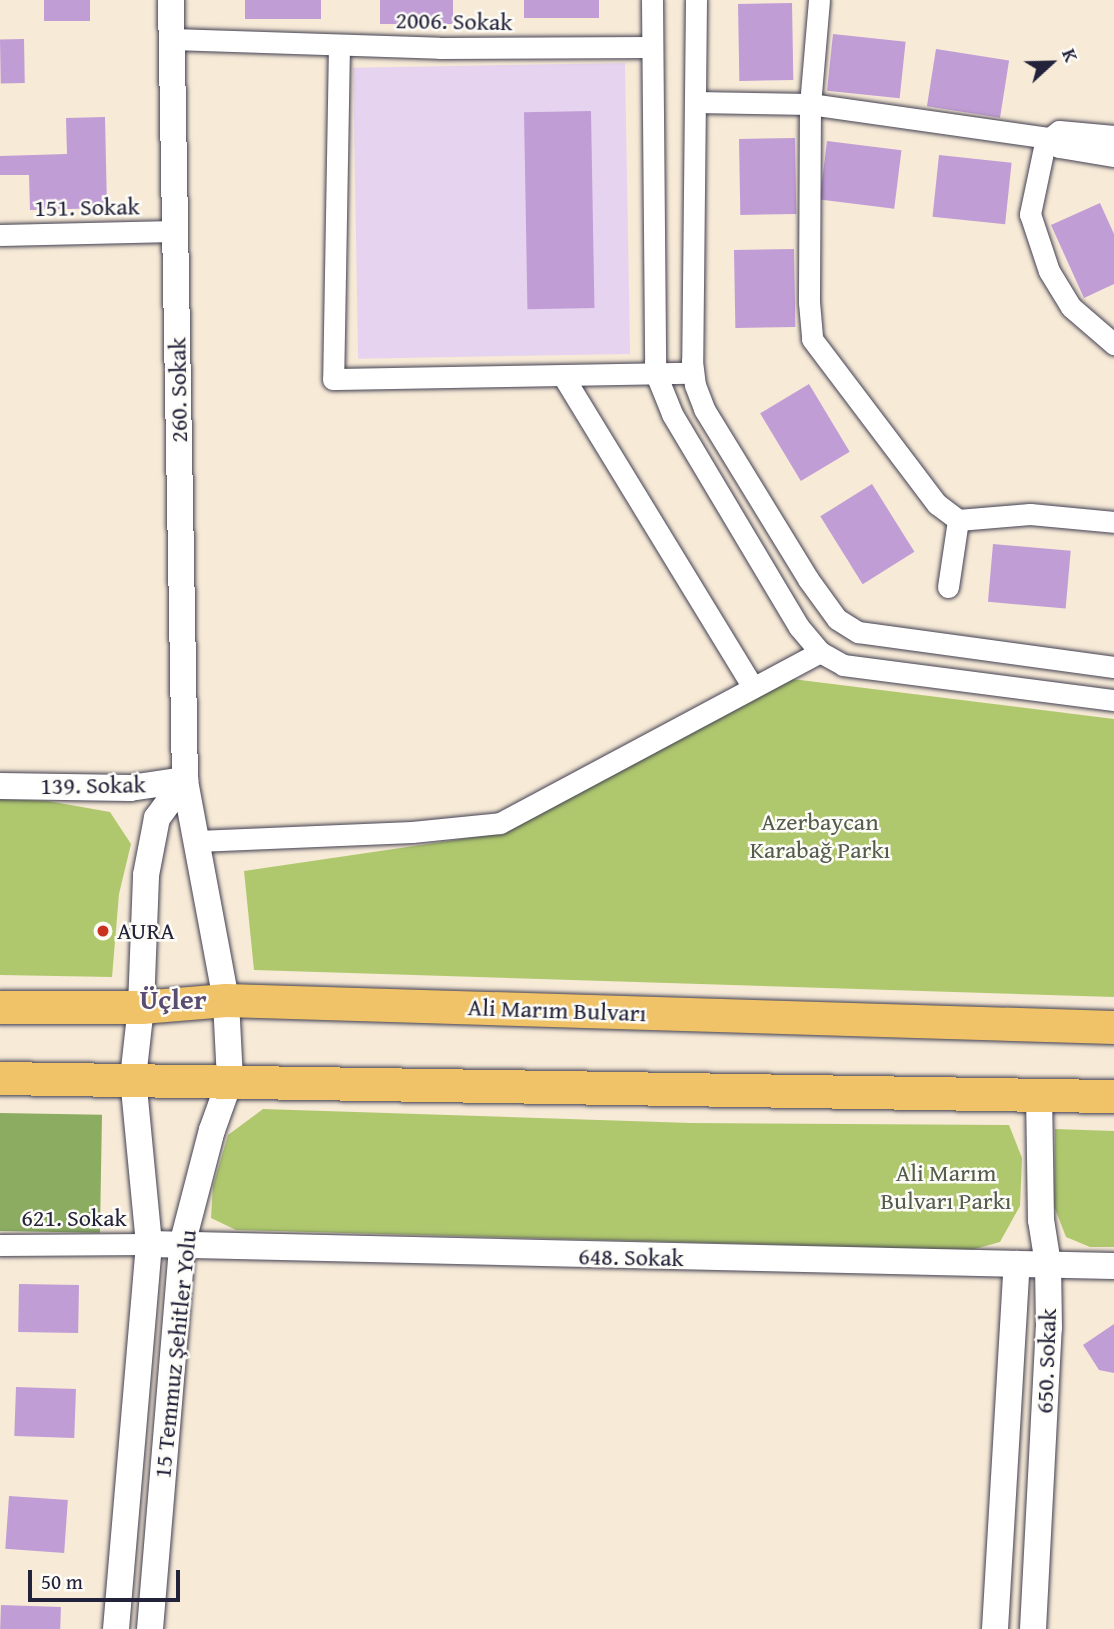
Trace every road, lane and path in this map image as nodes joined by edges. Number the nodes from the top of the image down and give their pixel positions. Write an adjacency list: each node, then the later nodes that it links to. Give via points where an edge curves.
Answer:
1 (171, 0): 5 (street, 260. Sokak)
2 (652, 0): 7 (street)
3 (696, 0): 8 (street)
4 (820, 0): 9 (street)
5 (172, 39): 6 (street, 2006. Sokak); 13 (street, 260. Sokak)
6 (339, 45): 7 (street, 2006. Sokak); 18 (street, via 333,379)
7 (652, 47): 17 (street)
8 (695, 102): 9 (street); 16 (street)
9 (810, 104): 11 (street); 19 (street, via 812,339 937,504)
10 (1114, 136): 11 (street, via 1059,131)
11 (1048, 138): 12 (street, via 1059,147); 15 (street, via 1030,214 1049,271 1071,307)
12 (1114, 156)
13 (175, 231): 14 (street, 151. Sokak); 26 (street, 260. Sokak)
14 (0, 235)
15 (1114, 344)
16 (693, 373): 17 (street); 23 (street, via 704,409 808,579 847,627 876,636)
17 (658, 375): 18 (street); 22 (street, via 672,414 799,627)
18 (563, 376): 24 (street)
19 (958, 520): 20 (street, via 1030,513); 21 (street)
20 (1114, 522)
21 (948, 587)
22 (820, 652): 24 (street); 25 (street, via 843,666)
23 (1114, 667)
24 (752, 687): 28 (street, via 500,823 412,832)
25 (1114, 700)
26 (185, 780): 27 (street, 139. Sokak, via 130,789); 28 (street, 260. Sokak); 31 (street, 15 Temmuz Şehitler Yolu, via 158,818 146,876)
27 (0, 786)
28 (197, 841): 29 (street, 15 Temmuz Şehitler Yolu)
29 (226, 1000): 31 (main road, Ali Marım Bulvarı); 32 (main road, Ali Marım Bulvarı); 35 (street, 15 Temmuz Şehitler Yolu)
30 (0, 1007): 31 (main road, Ali Marım Bulvarı)
31 (141, 1007): 34 (street, 15 Temmuz Şehitler Yolu)
32 (1114, 1027)
33 (0, 1078): 34 (main road)
34 (133, 1079): 35 (main road); 38 (street, 15 Temmuz Şehitler Yolu)
35 (230, 1080): 36 (main road); 40 (street, 15 Temmuz Şehitler Yolu)
36 (1039, 1094): 37 (main road); 42 (street, 650. Sokak, via 1041,1220)
37 (1114, 1096)
38 (149, 1244): 39 (street, 621. Sokak); 40 (street, 648. Sokak); 44 (street, 15 Temmuz Şehitler Yolu)
39 (0, 1245)
40 (182, 1245): 41 (street, 648. Sokak); 45 (street, 15 Temmuz Şehitler Yolu)
41 (1017, 1264): 42 (street, 648. Sokak); 46 (street)
42 (1048, 1264): 43 (street, 648. Sokak); 47 (street, 650. Sokak, via 1049,1328)
43 (1114, 1266)
44 (116, 1629)
45 (150, 1629)
46 (995, 1629)
47 (1033, 1629)

